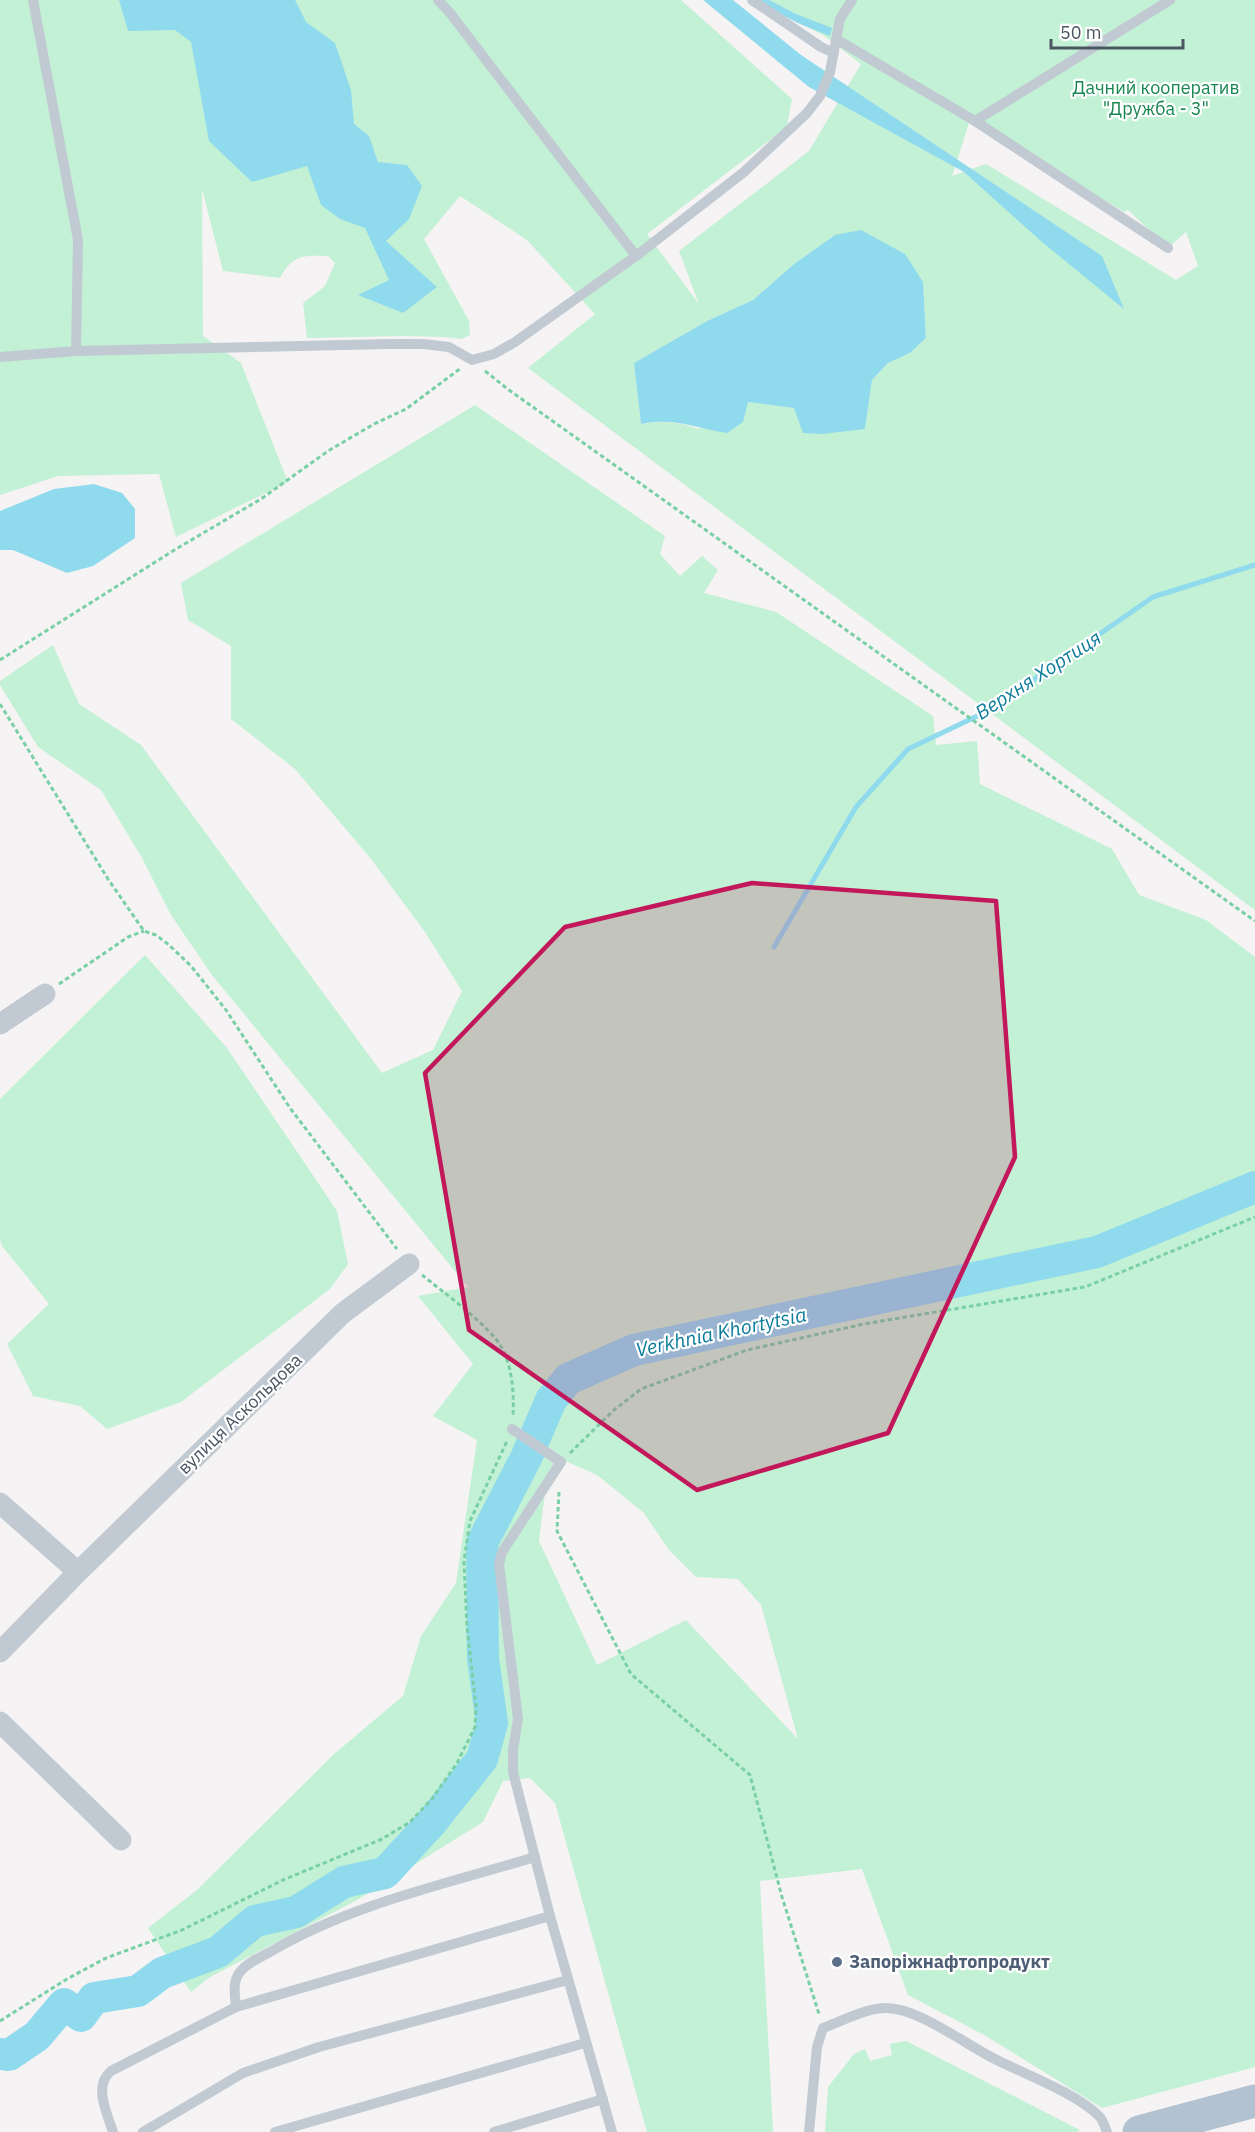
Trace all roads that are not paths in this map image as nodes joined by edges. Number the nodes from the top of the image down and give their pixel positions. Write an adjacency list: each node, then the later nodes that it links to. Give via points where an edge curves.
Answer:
1 (33, 0): 11 (lane, via 78,240)
2 (438, 0): 10 (lane)
3 (752, 0): 7 (lane)
4 (1170, 0): 8 (lane)
5 (849, 1): 6 (lane)
6 (836, 39): 7 (lane); 8 (lane)
7 (834, 53): 10 (lane, via 820,96 807,113 744,172)
8 (975, 121): 9 (lane)
9 (1168, 248)
10 (636, 256): 11 (lane, via 515,342 472,360 449,347 423,344)
11 (76, 351): 12 (lane)
12 (0, 357)
13 (45, 994): 14 (street)
14 (0, 1024)
15 (409, 1264): 18 (street, вулиця Аскольдова, via 343,1313)
16 (512, 1429): 22 (lane, via 561,1462 502,1552 499,1564 518,1719 513,1772)
17 (0, 1503): 18 (street)
18 (78, 1572): 19 (street, вулиця Аскольдова)
19 (0, 1652)
20 (0, 1722): 21 (street)
21 (122, 1840)
22 (535, 1857): 23 (lane); 25 (lane, via 347,1914 289,1941 237,1974)
23 (550, 1916): 24 (lane); 25 (lane)
24 (568, 1980): 26 (lane); 30 (lane, via 319,2047 243,2073)
25 (236, 2007): 29 (lane, via 105,2075 101,2090)
26 (585, 2043): 27 (lane); 31 (lane)
27 (603, 2099): 32 (lane); 33 (lane)
28 (1255, 2101): 36 (main road)
29 (113, 2132)
30 (143, 2132)
31 (275, 2132)
32 (494, 2132)
33 (612, 2132)
34 (809, 2132): 35 (lane, via 817,2047 824,2028 885,2008 930,2022 1077,2101 1100,2117)
35 (1107, 2132)
36 (1139, 2132)

